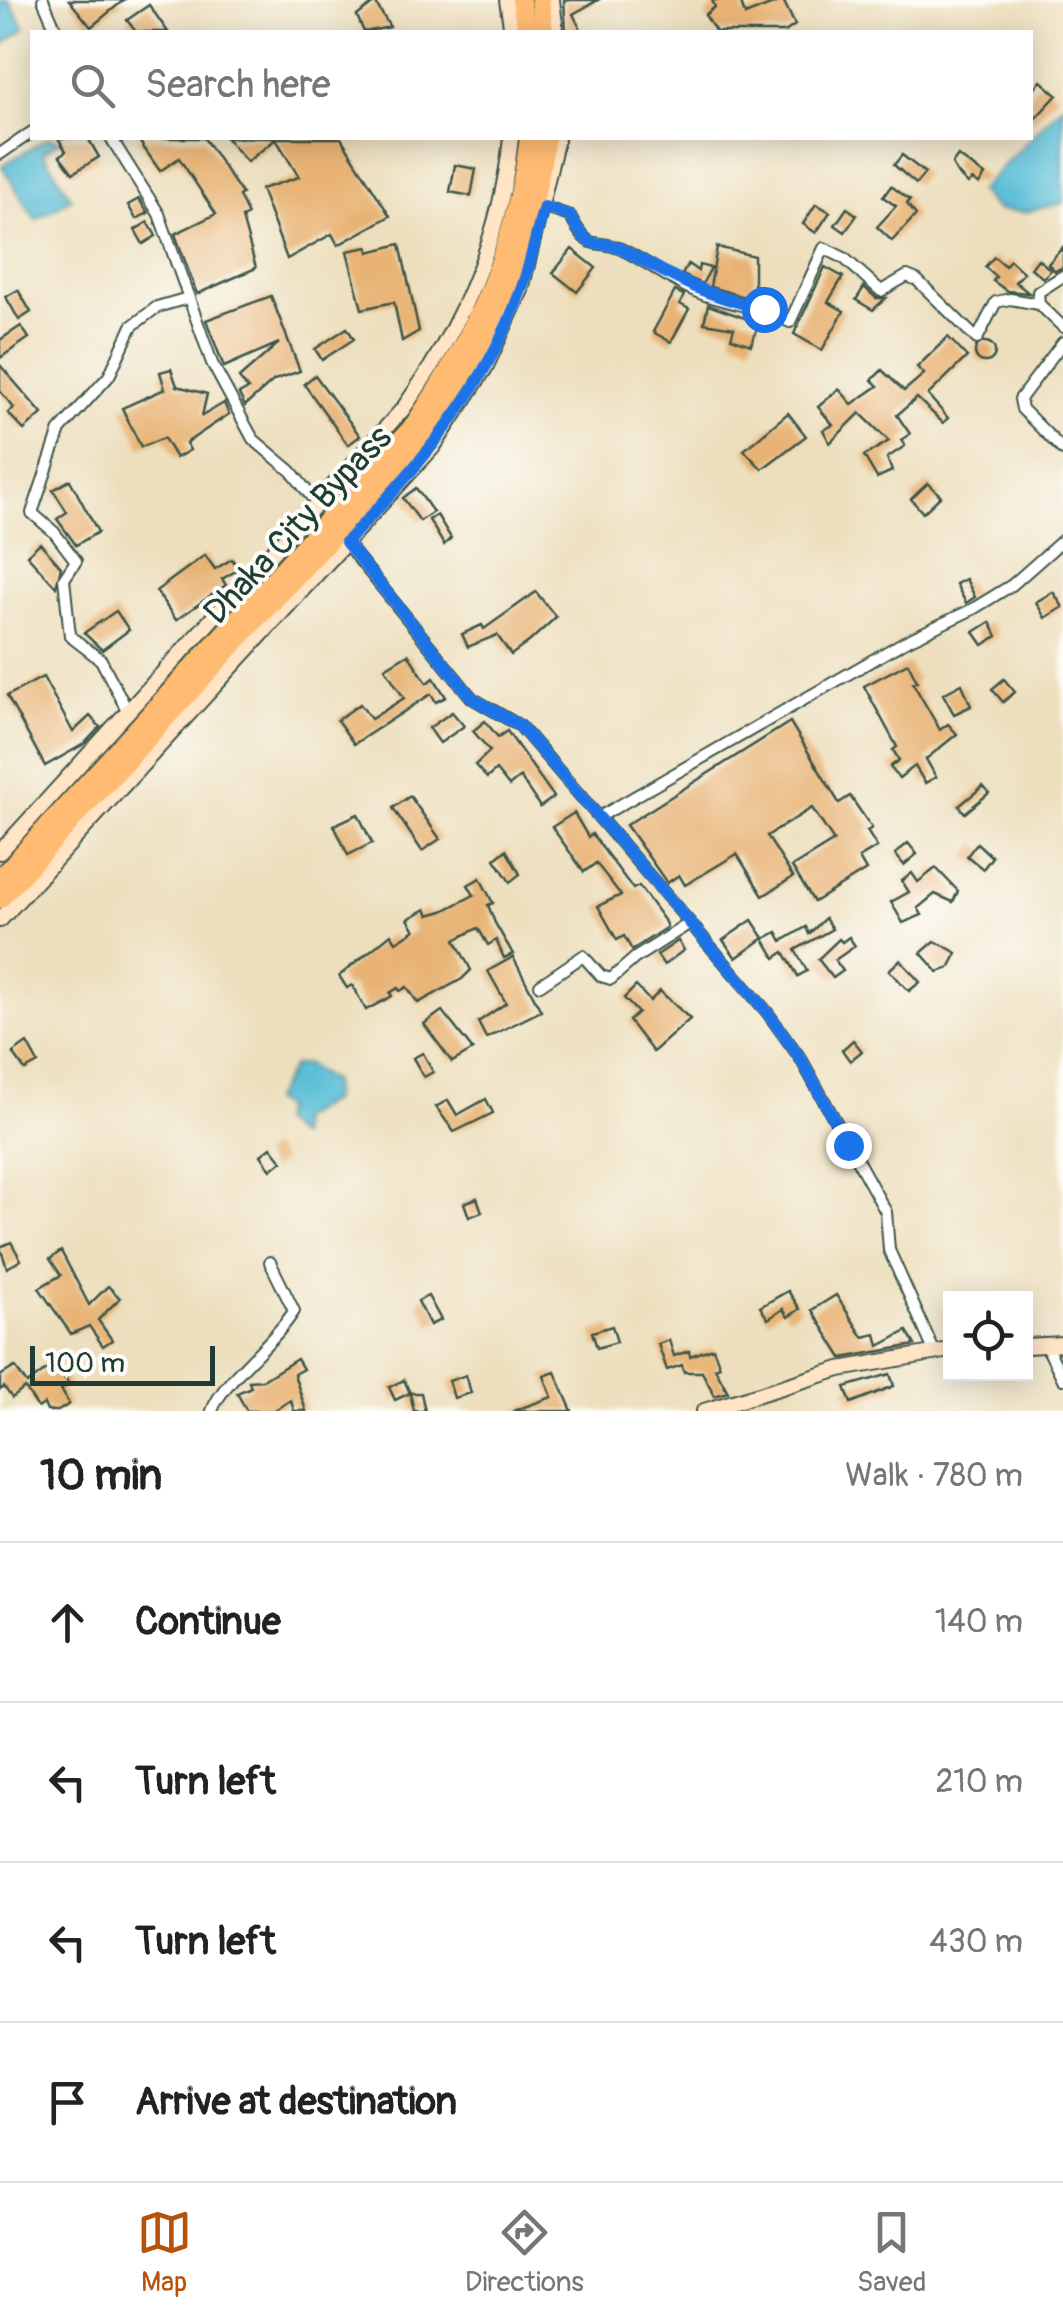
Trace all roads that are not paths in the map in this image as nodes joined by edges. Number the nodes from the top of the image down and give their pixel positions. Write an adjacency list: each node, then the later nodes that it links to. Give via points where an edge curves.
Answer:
1 (43, 0): 6 (street)
2 (507, 0): 7 (main road)
3 (522, 0): 8 (highway)
4 (540, 0): 9 (highway)
5 (552, 0): 10 (main road)
6 (56, 30)
7 (512, 30)
8 (526, 30)
9 (544, 30)
10 (556, 30)
11 (30, 133): 17 (street)
12 (112, 140): 20 (street, via 160,214)
13 (511, 140): 25 (main road, via 494,228 464,308 403,409)
14 (529, 140): 31 (highway, Dhaka City Bypass, via 498,278 458,360 412,426)
15 (546, 140): 32 (highway, Dhaka City Bypass, via 510,286 473,364 424,436)
16 (556, 140): 18 (main road)
17 (0, 154)
18 (544, 207): 21 (street, via 570,216 581,237 596,247 620,248 679,284 790,322 824,248 881,291 907,276 917,280 977,339 996,302); 27 (main road, via 521,290 484,368 433,447)
19 (1063, 276): 21 (street, via 1038,292)
20 (188, 298): 25 (street, via 212,364 253,439); 28 (street, via 132,326 108,376 60,430 32,513 76,561 64,580 70,636 101,660)
21 (1039, 304): 22 (street)
22 (1063, 327)
23 (1063, 342): 24 (street, via 1020,399)
24 (1063, 450)
25 (318, 505): 28 (main road)
26 (1063, 540): 29 (street, via 973,610 904,642)
27 (346, 542): 29 (street, via 472,698 520,726); 33 (main road)
28 (127, 710): 30 (main road)
29 (601, 816): 34 (street)
30 (0, 852)
31 (0, 878)
32 (0, 899)
33 (0, 920)
34 (690, 923): 35 (street, via 612,980 583,956); 41 (street, via 801,1059 886,1212 889,1250)
35 (540, 984)
36 (270, 1262): 43 (street, via 294,1311)
37 (1046, 1344): 38 (main road); 39 (main road); 42 (street)
38 (1063, 1344)
39 (1033, 1345)
40 (943, 1351): 41 (main road)
41 (934, 1352): 44 (main road, via 840,1369)
42 (1063, 1378)
43 (212, 1411)
44 (704, 1411)

